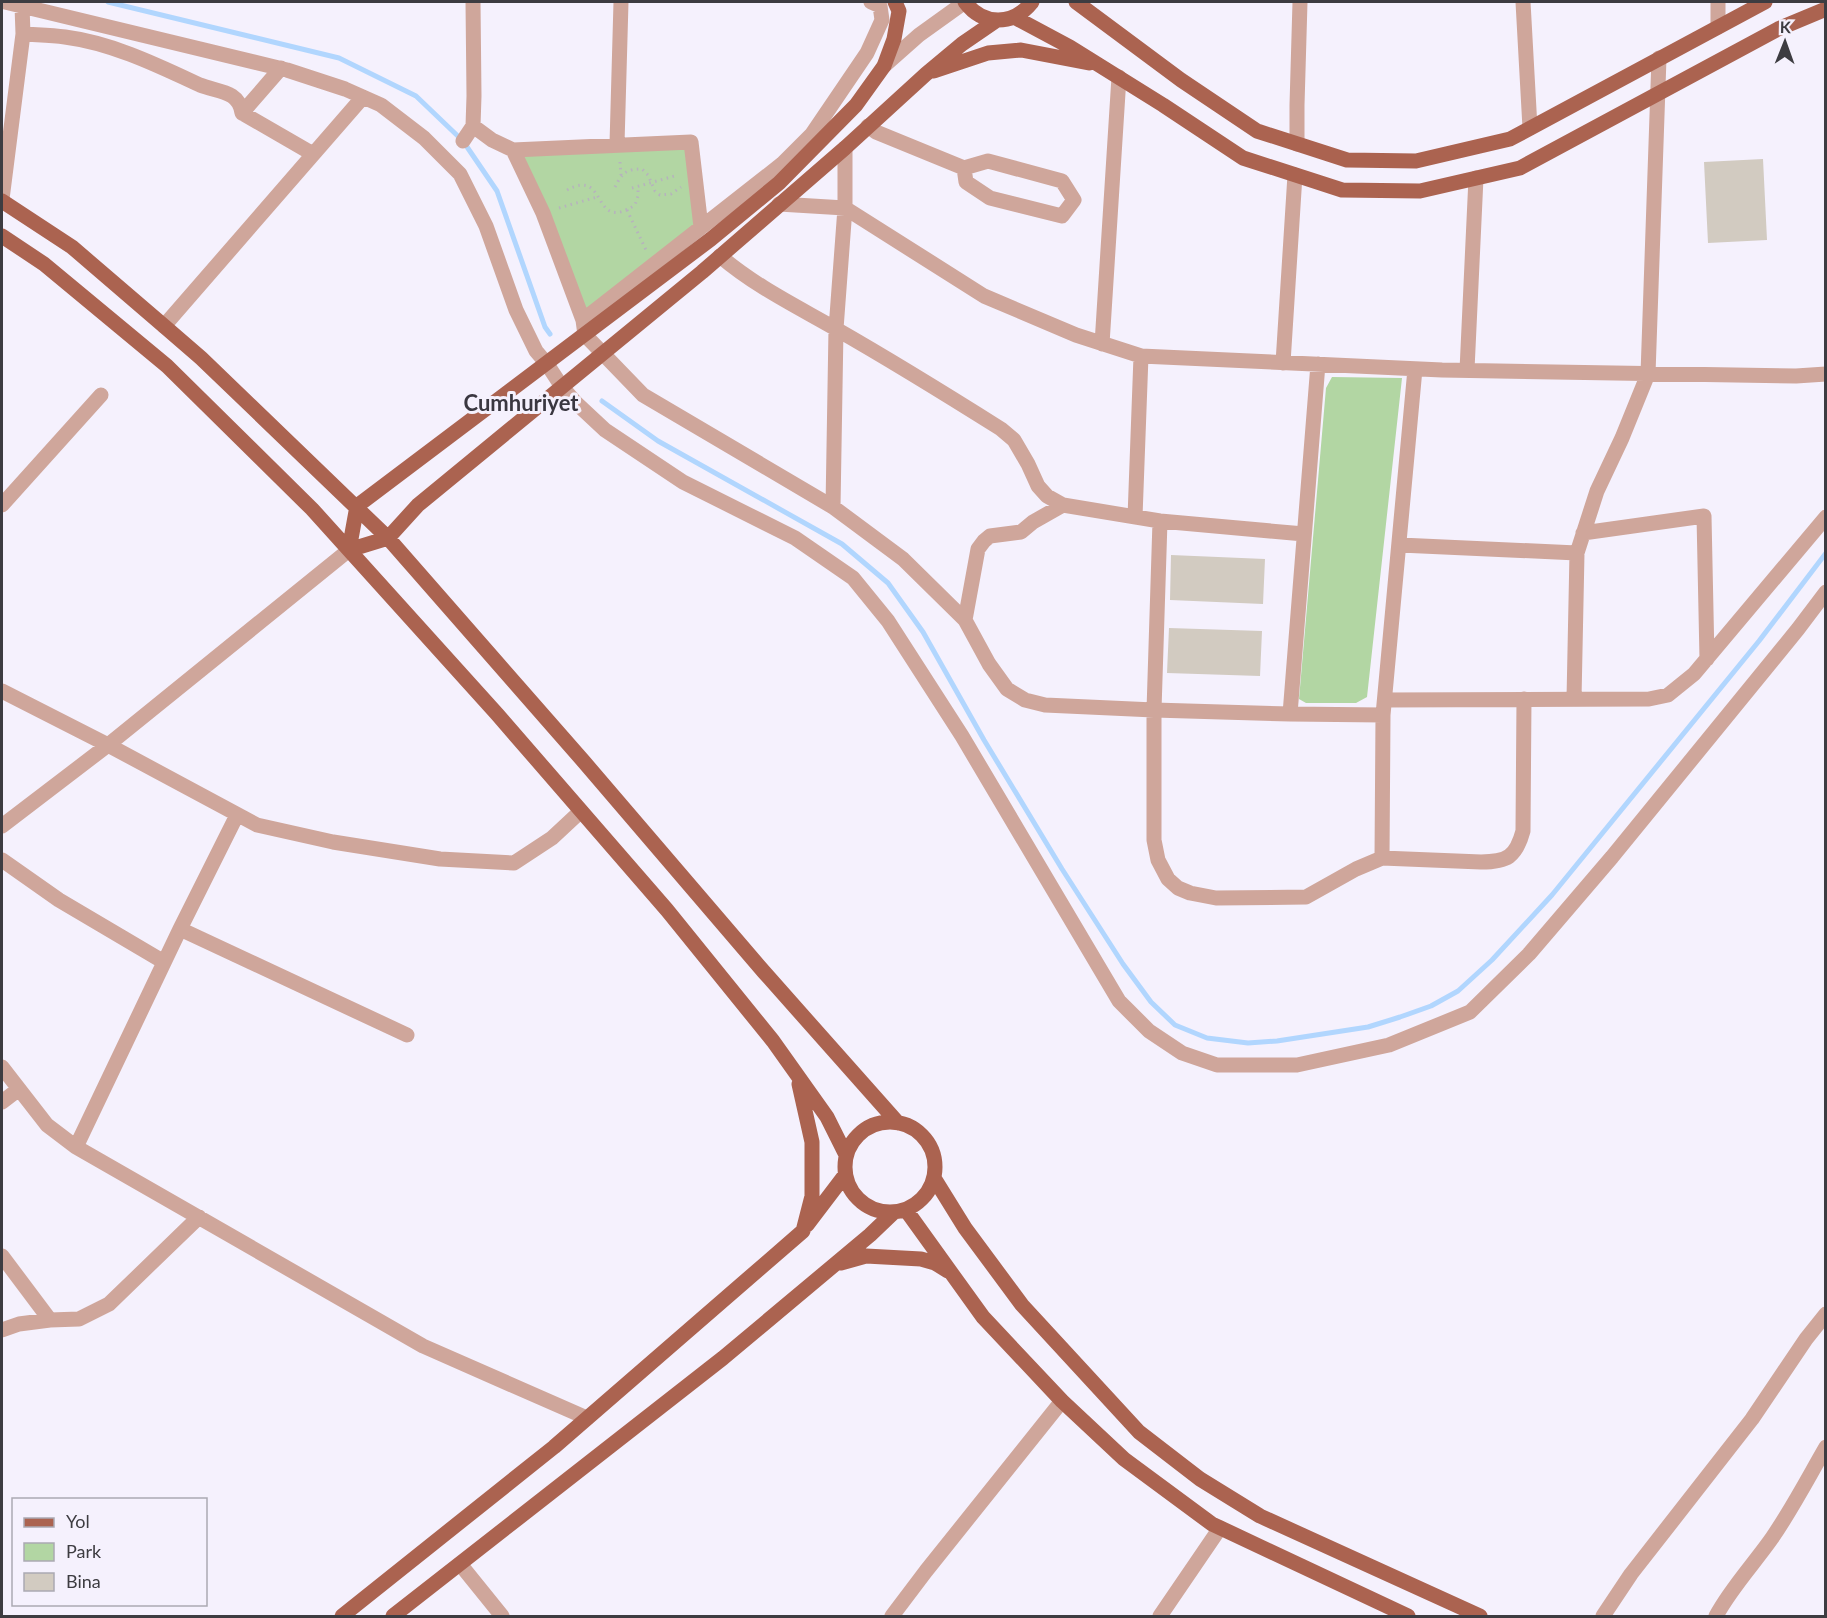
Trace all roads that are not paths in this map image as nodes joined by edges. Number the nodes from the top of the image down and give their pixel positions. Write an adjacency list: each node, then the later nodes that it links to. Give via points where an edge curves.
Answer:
1 (4, 2): 13 (street)
2 (473, 2): 29 (street)
3 (633, 2): 14 (street)
4 (871, 2): 44 (street, via 880,6 882,20 867,53 812,134 782,164)
5 (895, 2): 22 (main road, via 899,10)
6 (965, 2): 17 (main road, via 978,15); 22 (street)
7 (1032, 2): 16 (main road)
8 (1076, 2): 34 (main road, via 1181,80 1257,130)
9 (1300, 2): 34 (street)
10 (1523, 2): 31 (street)
11 (1718, 2): 18 (street)
12 (1765, 2): 18 (main road)
13 (22, 6): 19 (street); 23 (street)
14 (621, 7): 33 (street)
15 (1826, 9): 26 (main road, via 1778,29)
16 (1014, 17): 17 (main road); 21 (main road)
17 (997, 20): 24 (main road)
18 (1718, 27): 20 (main road)
19 (24, 34): 28 (street, via 65,36 137,57 232,95 241,105); 41 (street)
20 (1659, 58): 26 (street); 31 (main road)
21 (1100, 65): 24 (main road, via 1021,50 988,53); 25 (main road)
22 (884, 66): 48 (main road, via 856,105 778,183 711,239)
23 (281, 68): 27 (street); 28 (street)
24 (926, 74): 30 (main road)
25 (1119, 77): 39 (main road, via 1243,158); 50 (street)
26 (1657, 94): 40 (main road, via 1520,168); 58 (street)
27 (363, 97): 37 (street); 54 (street, via 381,105 424,138 460,174 486,226 516,310 536,351)
28 (242, 113): 37 (street)
29 (472, 126): 32 (street); 36 (street)
30 (868, 126): 35 (main road); 38 (street)
31 (1530, 128): 34 (main road, via 1510,139 1416,161 1347,160)
32 (463, 141)
33 (617, 144): 36 (street); 44 (street, via 691,142 688,172)
34 (1297, 144)
35 (845, 148): 42 (main road); 43 (street)
36 (513, 150): 48 (street, via 543,213)
37 (313, 154): 47 (street)
38 (964, 168): 38 (street, via 988,161 1062,181 1074,200 1062,216 990,198 966,182)
39 (1295, 175): 40 (main road, via 1342,190 1420,191); 53 (street)
40 (1476, 178): 57 (street)
41 (2, 200): 47 (main road, via 72,248)
42 (779, 204): 43 (street); 46 (main road)
43 (845, 207): 49 (street); 50 (street, via 984,296)
44 (701, 227): 48 (street)
45 (2, 236): 73 (main road, via 44,264 167,366)
46 (720, 256): 49 (street, via 760,286); 51 (main road)
47 (164, 326): 64 (main road)
48 (584, 327): 51 (street); 54 (main road)
49 (836, 329): 63 (street, via 1001,429 1014,440 1038,486); 65 (street)
50 (1102, 344): 52 (street)
51 (602, 354): 60 (main road); 65 (street, via 643,395)
52 (1141, 356): 53 (street); 66 (street)
53 (1283, 363): 55 (street)
54 (547, 364): 60 (street); 64 (main road)
55 (1318, 364): 56 (street); 69 (street)
56 (1415, 369): 57 (street); 72 (street)
57 (1467, 370): 58 (street)
58 (1648, 374): 59 (street); 70 (street, via 1597,491)
59 (1826, 374)
60 (562, 387): 71 (main road, via 418,505); 75 (street, via 605,430 654,463 683,482 795,538 853,578 888,621 962,736 1119,1002 1149,1031 1182,1053 1217,1065 1298,1065 1389,1045 1470,1012 1529,954 1612,857)
61 (101, 395): 62 (street)
62 (2, 505)
63 (1063, 505): 66 (street); 76 (street, via 1021,532 990,536 984,541 978,549)
64 (357, 506): 71 (main road); 73 (main road)
65 (833, 507): 76 (street, via 903,559)
66 (1135, 517): 68 (street)
67 (1826, 517): 77 (street)
68 (1160, 521): 69 (street); 82 (street)
69 (1304, 534): 83 (street)
70 (1583, 534): 74 (street); 77 (street, via 1704,516)
71 (388, 538): 73 (main road); 97 (main road)
72 (1400, 545): 74 (street); 81 (street)
73 (349, 550): 84 (street); 85 (main road)
74 (1577, 553): 80 (street)
75 (1826, 592)
76 (965, 620): 82 (street, via 1007,689 1025,700 1045,705)
77 (1707, 659): 80 (street, via 1668,695 1649,699)
78 (2, 691): 84 (street)
79 (1524, 699): 80 (street); 81 (street); 88 (street, via 1523,831 1510,857 1498,862)
80 (1574, 699)
81 (1384, 708): 83 (street); 88 (street)
82 (1154, 710): 83 (street); 88 (street, via 1154,840 1158,860 1178,888 1216,898 1306,897)
83 (1290, 714)
84 (108, 745): 86 (street); 87 (street)
85 (581, 811): 86 (street, via 552,838 514,863 440,859 333,842 257,825); 94 (main road, via 667,910)
86 (237, 815): 90 (street)
87 (2, 826)
88 (1382, 858)
89 (2, 860): 91 (street, via 59,900)
90 (180, 929): 91 (street); 92 (street)
91 (164, 962): 98 (street)
92 (407, 1035)
93 (2, 1067): 95 (street)
94 (798, 1075): 99 (main road); 104 (main road, via 812,1142 812,1196)
95 (19, 1089): 96 (street); 98 (street, via 47,1125)
96 (2, 1102)
97 (898, 1123): 99 (main road, via 866,1130); 101 (main road, via 912,1128 932,1149)
98 (76, 1147): 103 (street)
99 (846, 1155): 100 (main road)
100 (845, 1175): 102 (main road, via 850,1188 868,1207); 104 (main road)
101 (934, 1178): 102 (main road, via 919,1202); 122 (main road, via 1022,1305 1139,1432 1200,1479 1260,1516)
102 (900, 1211): 106 (main road); 107 (main road)
103 (199, 1217): 109 (street, via 109,1304 79,1319); 112 (street, via 423,1346)
104 (802, 1231): 112 (main road)
105 (2, 1256): 109 (street)
106 (835, 1264): 107 (main road, via 866,1256 921,1258); 115 (main road, via 723,1358)
107 (951, 1272): 111 (main road, via 983,1317)
108 (1826, 1314): 123 (street)
109 (50, 1320): 110 (street)
110 (2, 1330)
111 (1062, 1401): 114 (main road, via 1124,1459); 119 (street)
112 (587, 1418): 116 (main road)
113 (1826, 1447): 124 (street, via 1797,1500)
114 (1220, 1527): 120 (street); 121 (main road)
115 (460, 1564): 117 (main road); 118 (street)
116 (342, 1617)
117 (393, 1617)
118 (502, 1617)
119 (892, 1617)
120 (1160, 1617)
121 (1407, 1617)
122 (1480, 1617)
123 (1603, 1617)
124 (1716, 1617)

